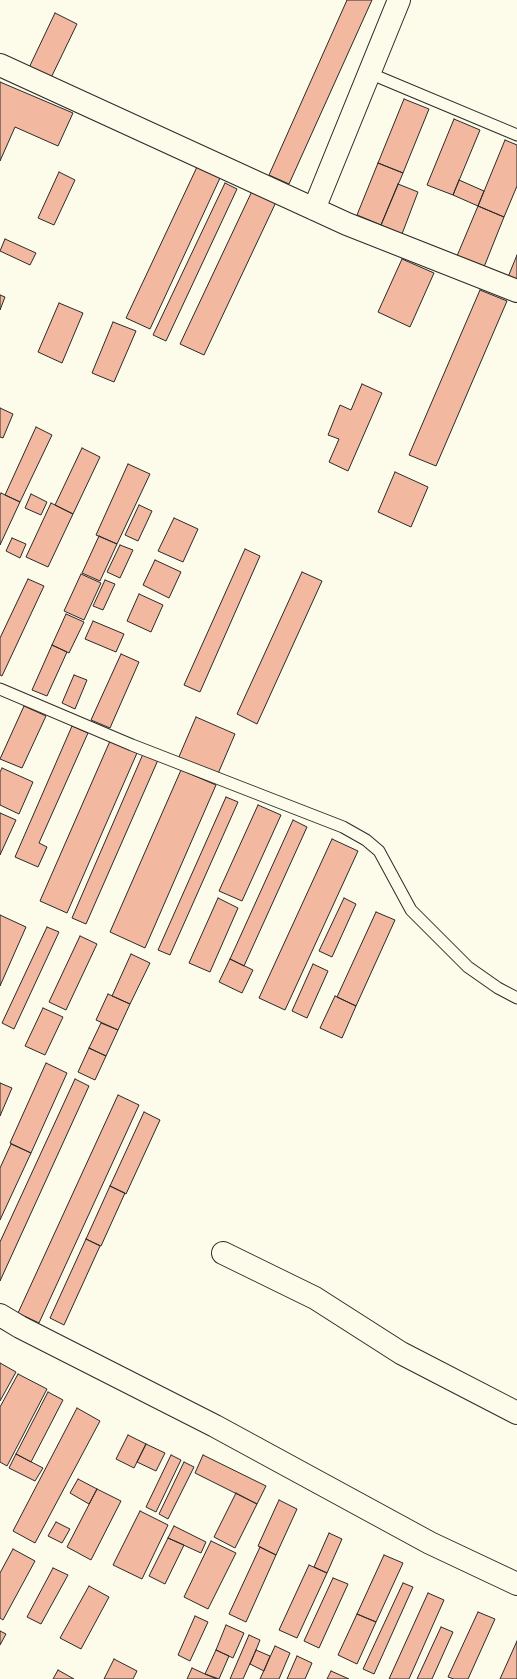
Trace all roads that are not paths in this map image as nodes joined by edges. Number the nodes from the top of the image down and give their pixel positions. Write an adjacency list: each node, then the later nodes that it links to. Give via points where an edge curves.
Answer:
1 (399, 0): 3 (street)
2 (0, 65): 5 (street)
3 (369, 73): 4 (lane); 5 (street)
4 (517, 135)
5 (314, 209): 6 (street)
6 (517, 291)
7 (0, 689): 8 (lane, via 132,745 343,827 366,840 379,851 411,910 468,967)
8 (517, 998)
9 (224, 1253): 11 (street, via 315,1298 401,1353)
10 (0, 1315): 12 (street, via 215,1426 430,1543)
11 (517, 1413)
12 (517, 1584)

